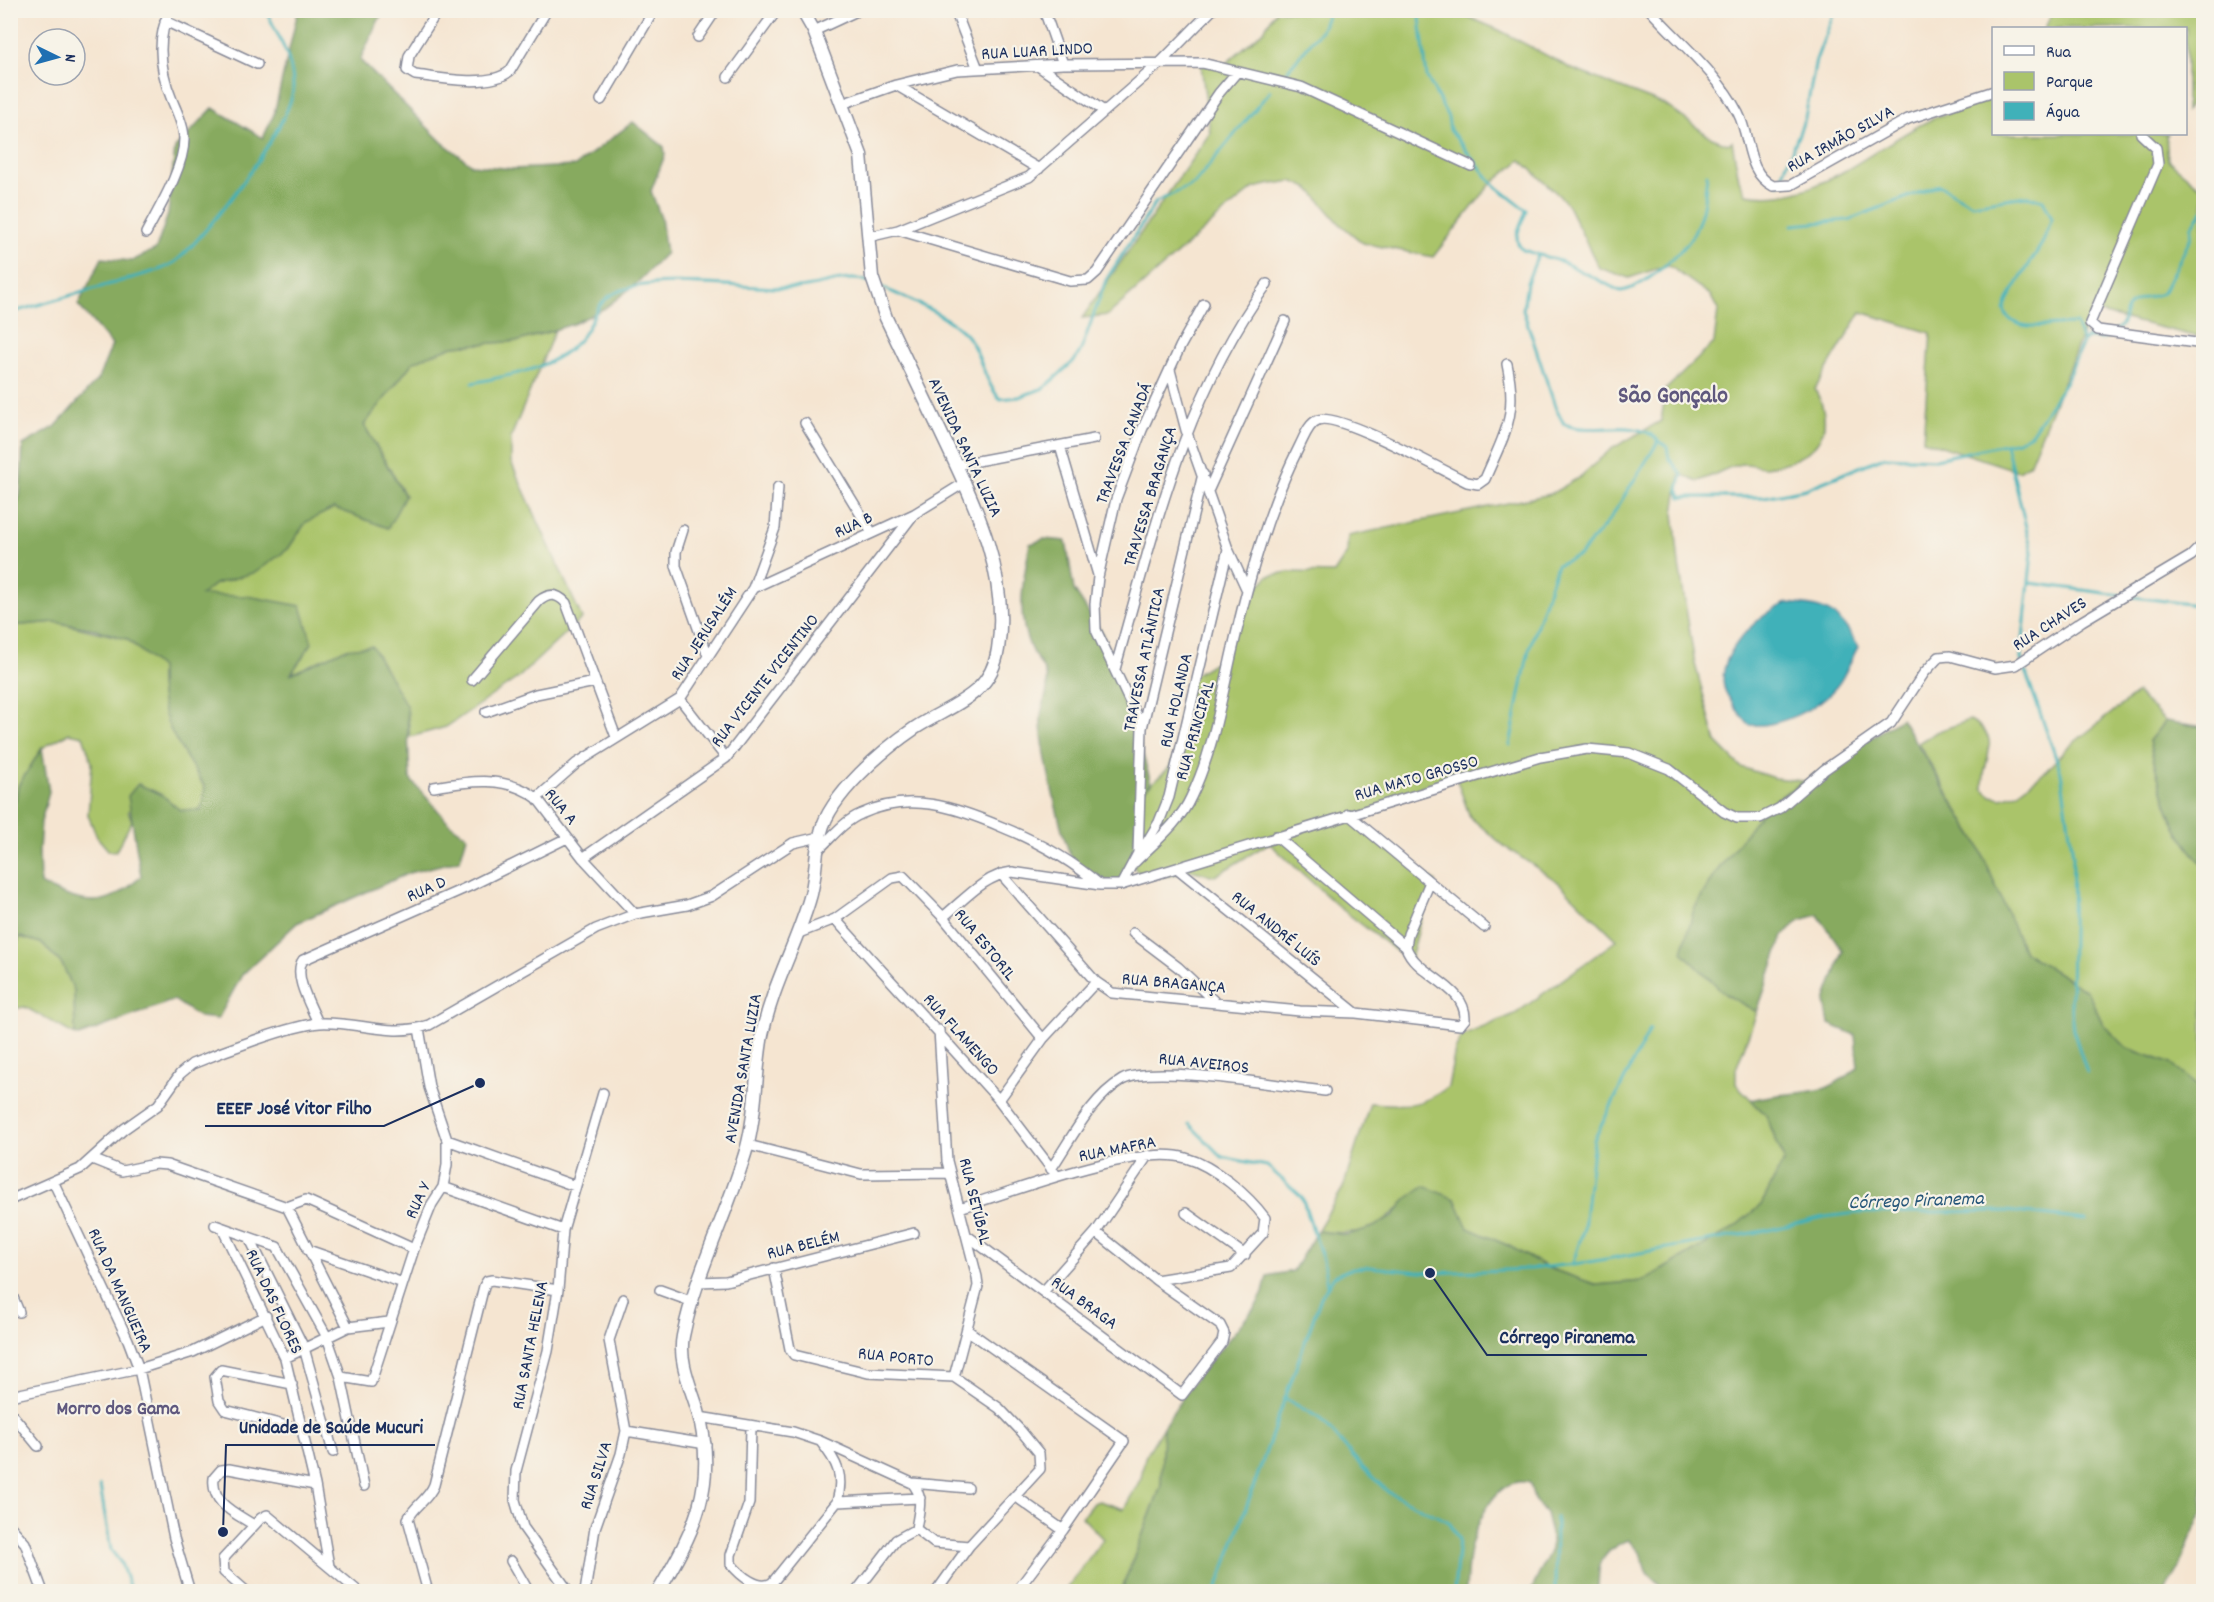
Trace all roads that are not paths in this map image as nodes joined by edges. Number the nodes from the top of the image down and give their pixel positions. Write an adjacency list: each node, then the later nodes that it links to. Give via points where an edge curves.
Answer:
1 (170, 10): 13 (street)
2 (438, 10): 3 (street, via 409,56 410,73 479,80 501,78 517,63)
3 (547, 10)
4 (654, 10): 25 (street)
5 (716, 10): 15 (street)
6 (777, 10): 22 (street)
7 (802, 10): 14 (street, AVENIDA SANTA LUZIA)
8 (859, 10): 14 (street)
9 (955, 10): 20 (street)
10 (1044, 10): 18 (street)
11 (1212, 10): 16 (street)
12 (1650, 10): 24 (street, RUA IRMÃO SILVA, via 1730,100 1744,126 1757,173 1773,186 1791,185 1908,119)
13 (165, 21): 17 (street); 32 (street, via 162,70 183,129 183,147 178,167)
14 (814, 31): 26 (street, AVENIDA SANTA LUZIA)
15 (698, 37)
16 (1160, 63): 18 (street, RUA LUAR LINDO); 21 (street, RUA LUAR LINDO, via 1214,64); 27 (street)
17 (257, 64)
18 (1063, 64): 19 (street, RUA LUAR LINDO)
19 (1038, 66): 20 (street, RUA LUAR LINDO); 27 (street)
20 (978, 69): 23 (street, RUA LUAR LINDO, via 936,74)
21 (1237, 72): 29 (street, RUA LUAR LINDO, via 1301,87); 31 (street, via 1088,280 1070,281)
22 (728, 77)
23 (896, 85): 26 (street, RUA LUAR LINDO); 30 (street)
24 (1992, 92)
25 (601, 100)
26 (842, 105): 33 (street, AVENIDA SANTA LUZIA, via 861,155)
27 (1104, 111): 30 (street)
28 (2142, 135): 37 (street, via 2156,148 2156,170 2090,323 2098,330)
29 (1471, 166)
30 (1038, 169): 31 (street)
31 (898, 230): 33 (street)
32 (146, 233)
33 (868, 237): 44 (street, AVENIDA SANTA LUZIA, via 874,284 886,318)
34 (1267, 284): 41 (street, TRAVESSA BRAGANÇA, via 1230,338)
35 (1204, 304): 39 (street, TRAVESSA CANADÁ)
36 (1285, 321): 48 (street)
37 (2204, 344)
38 (1507, 364): 56 (street, RUA PRINCIPAL, via 1512,406 1509,422 1481,483 1467,482 1354,426 1335,420 1317,420 1312,424 1293,458)
39 (1170, 370): 41 (street); 54 (street, TRAVESSA CANADÁ, via 1116,499)
40 (805, 423): 51 (street)
41 (1186, 430): 45 (street); 58 (street, TRAVESSA BRAGANÇA)
42 (1094, 439): 43 (street)
43 (1060, 446): 44 (street); 54 (street)
44 (956, 465): 46 (street, AVENIDA SANTA LUZIA)
45 (1203, 474): 48 (street); 63 (street, TRAVESSA ATLÂNTICA)
46 (964, 483): 49 (street, RUA B); 72 (street, AVENIDA SANTA LUZIA, via 985,530 998,586 999,640 995,663 985,683 967,701 923,723 877,759 833,805 825,818)
47 (778, 488): 55 (street, RUA JERUSALÉM, via 775,528)
48 (1209, 489): 53 (street)
49 (914, 514): 51 (street, RUA B); 65 (street, RUA VICENTE VICENTINO)
50 (683, 530): 57 (street, via 676,566)
51 (872, 533): 55 (street, RUA B)
52 (2202, 547): 68 (street, RUA CHAVES, via 2016,665 1995,668 1950,656 1939,657 1892,723 1770,814 1737,818)
53 (1228, 549): 56 (street); 74 (street, RUA HOLANDA, via 1169,797)
54 (1098, 577): 58 (street, TRAVESSA CANADÁ, via 1096,630)
55 (753, 588): 57 (street, RUA JERUSALÉM)
56 (1246, 588): 74 (street, RUA PRINCIPAL, via 1215,726 1191,799 1168,829)
57 (708, 656): 61 (street, RUA JERUSALÉM)
58 (1115, 669): 63 (street)
59 (472, 680): 60 (street, via 549,594 566,603)
60 (595, 682): 62 (street, via 536,694); 64 (street)
61 (680, 699): 64 (street, RUA JERUSALÉM); 65 (street)
62 (486, 712)
63 (1142, 729): 74 (street, TRAVESSA ATLÂNTICA)
64 (616, 737): 67 (street, RUA JERUSALÉM, via 577,763)
65 (726, 758): 73 (street, RUA VICENTE VICENTINO)
66 (434, 787): 67 (street, RUA A, via 460,782 504,783)
67 (537, 798): 71 (street, RUA A)
68 (1713, 803): 69 (street, RUA MATO GROSSO, via 1669,769 1649,760 1629,753 1587,749 1540,757)
69 (1348, 814): 70 (street, RUA MATO GROSSO); 77 (street)
70 (1276, 836): 75 (street, RUA MATO GROSSO); 86 (street)
71 (567, 838): 73 (street, RUA A); 90 (street, RUA D, via 303,960 299,967)
72 (819, 843): 78 (street, via 865,812 898,802 932,802 973,814 1041,843); 80 (street, via 801,841 767,858 712,896 687,905); 84 (street, AVENIDA SANTA LUZIA, via 815,880)
73 (583, 858): 80 (street, RUA A)
74 (1137, 858): 79 (street)
75 (1178, 869): 79 (street, RUA MATO GROSSO); 89 (street, RUA ANDRÉ LUÍS)
76 (1001, 874): 78 (street, via 1012,872); 81 (street); 87 (street)
77 (1430, 882): 83 (street); 86 (street)
78 (1100, 885): 79 (street)
79 (1120, 885)
80 (635, 914): 91 (street, via 596,929)
81 (943, 917): 82 (street, RUA ESTORIL, via 906,877 899,875); 93 (street, RUA ESTORIL)
82 (836, 919): 84 (street); 92 (street, RUA FLAMENGO)
83 (1484, 927)
84 (799, 933): 98 (street, AVENIDA SANTA LUZIA, via 767,1012)
85 (1133, 933): 88 (street)
86 (1406, 947): 89 (street, RUA BRAGANÇA, via 1415,961 1457,997 1465,1009 1463,1023 1455,1026)
87 (1096, 982): 88 (street, RUA BRAGANÇA, via 1106,990 1123,994); 93 (street, RUA BRAGANÇA)
88 (1214, 1001): 89 (street, RUA BRAGANÇA)
89 (1356, 1013)
90 (318, 1023): 91 (street, via 379,1030); 100 (street, via 192,1064 158,1105 124,1129)
91 (419, 1028): 97 (street, RUA Y, via 429,1087)
92 (939, 1030): 96 (street, RUA FLAMENGO); 101 (street, RUA SETÚBAL)
93 (1043, 1039): 96 (street, RUA BRAGANÇA)
94 (1325, 1091): 102 (street, RUA AVEIROS, via 1154,1072 1132,1076 1097,1102)
95 (603, 1093): 104 (street, RUA SANTA HELENA)
96 (999, 1100): 102 (street, RUA FLAMENGO)
97 (447, 1140): 104 (street); 105 (street, RUA Y)
98 (748, 1145): 101 (street, via 861,1174); 121 (street, AVENIDA SANTA LUZIA)
99 (1148, 1155): 102 (street, RUA MAFRA); 111 (street); 117 (street, RUA MAFRA, via 1196,1161 1226,1181 1261,1213 1267,1222 1263,1233)
100 (92, 1160): 103 (street); 107 (street, via 122,1171 167,1165)
101 (949, 1173): 108 (street, RUA SETÚBAL)
102 (1054, 1173): 108 (street)
103 (53, 1181): 106 (street); 136 (street, RUA DA MANGUEIRA)
104 (575, 1186): 110 (street, RUA SANTA HELENA)
105 (443, 1187): 110 (street); 115 (street, RUA Y)
106 (10, 1200)
107 (287, 1207): 115 (street, via 306,1200); 116 (street)
108 (960, 1208): 114 (street, RUA SETÚBAL)
109 (1186, 1213): 117 (street)
110 (563, 1230): 123 (street, RUA SANTA HELENA)
111 (1096, 1232): 119 (street); 125 (street)
112 (914, 1233): 118 (street, RUA BELÉM)
113 (249, 1237): 129 (street, RUA DAS FLORES, via 218,1227); 133 (street, via 277,1247); 134 (street)
114 (969, 1237): 125 (street, RUA BRAGA); 132 (street, RUA SETÚBAL, via 978,1286)
115 (414, 1249): 120 (street, RUA Y)
116 (308, 1250): 120 (street); 131 (street)
117 (1245, 1255): 119 (street, via 1231,1268)
118 (774, 1268): 121 (street, RUA BELÉM, via 726,1281); 138 (street, RUA PORTO, via 794,1355 868,1373)
119 (1156, 1280): 125 (street, RUA BRAGA, via 1220,1325 1224,1333 1222,1342 1182,1395)
120 (403, 1282): 130 (street, RUA Y)
121 (699, 1282): 127 (street, AVENIDA SANTA LUZIA)
122 (10, 1290): 128 (street)
123 (558, 1290): 168 (street, via 492,1280 487,1281 481,1294 434,1485 408,1519); 170 (street, RUA SANTA HELENA, via 538,1392 516,1471 515,1500 523,1527)
124 (660, 1290): 127 (street)
125 (1043, 1292)
126 (623, 1299): 145 (street, RUA SILVA, via 609,1340)
127 (693, 1302): 142 (street, AVENIDA SANTA LUZIA, via 682,1348)
128 (19, 1312)
129 (266, 1316): 135 (street, RUA DAS FLORES); 136 (street, via 193,1352)
130 (389, 1322): 131 (street); 137 (street, RUA Y, via 370,1382)
131 (348, 1327): 133 (street)
132 (967, 1330): 138 (street, RUA SETÚBAL); 160 (street, via 1124,1441)
133 (327, 1337): 134 (street); 137 (street)
134 (304, 1348): 135 (street); 149 (street)
135 (285, 1358): 139 (street, RUA DAS FLORES)
136 (138, 1369): 140 (street); 165 (street, RUA DA MANGUEIRA, via 174,1538)
137 (341, 1377): 152 (street)
138 (954, 1377): 154 (street, RUA PORTO, via 999,1408 1039,1453 1040,1469)
139 (292, 1384): 144 (street, RUA DAS FLORES); 144 (street, via 217,1372 220,1407)
140 (10, 1396)
141 (10, 1412): 148 (street)
142 (699, 1418): 143 (street); 147 (street, AVENIDA SANTA LUZIA)
143 (751, 1427): 146 (street, via 793,1432); 156 (street, via 749,1503 731,1555 736,1570 758,1586 772,1583)
144 (303, 1430): 151 (street, RUA DAS FLORES)
145 (626, 1431): 147 (street); 171 (street, RUA SILVA, via 597,1521)
146 (820, 1441): 150 (street); 156 (street, via 841,1475)
147 (706, 1444): 172 (street, AVENIDA SANTA LUZIA, via 700,1507)
148 (38, 1446)
149 (333, 1452)
150 (912, 1483): 153 (street); 155 (street)
151 (315, 1485): 157 (street, via 221,1470 214,1478 214,1496); 163 (street, RUA DAS FLORES)
152 (364, 1486)
153 (968, 1488)
154 (1015, 1496): 160 (street); 161 (street)
155 (920, 1498): 156 (street); 159 (street)
156 (837, 1502)
157 (254, 1525): 163 (street, via 267,1515); 166 (street, via 223,1559 222,1566)
158 (10, 1526): 164 (street, via 25,1543)
159 (916, 1529): 161 (street, via 934,1543); 173 (street, via 896,1540)
160 (1063, 1530): 175 (street)
161 (969, 1546): 174 (street)
162 (511, 1561): 169 (street)
163 (329, 1566): 167 (street)
164 (43, 1592)
165 (190, 1592)
166 (247, 1592)
167 (358, 1592)
168 (428, 1592)
169 (530, 1592)
170 (569, 1592)
171 (585, 1592)
172 (658, 1592)
173 (856, 1592)
174 (936, 1592)
175 (1017, 1592)

